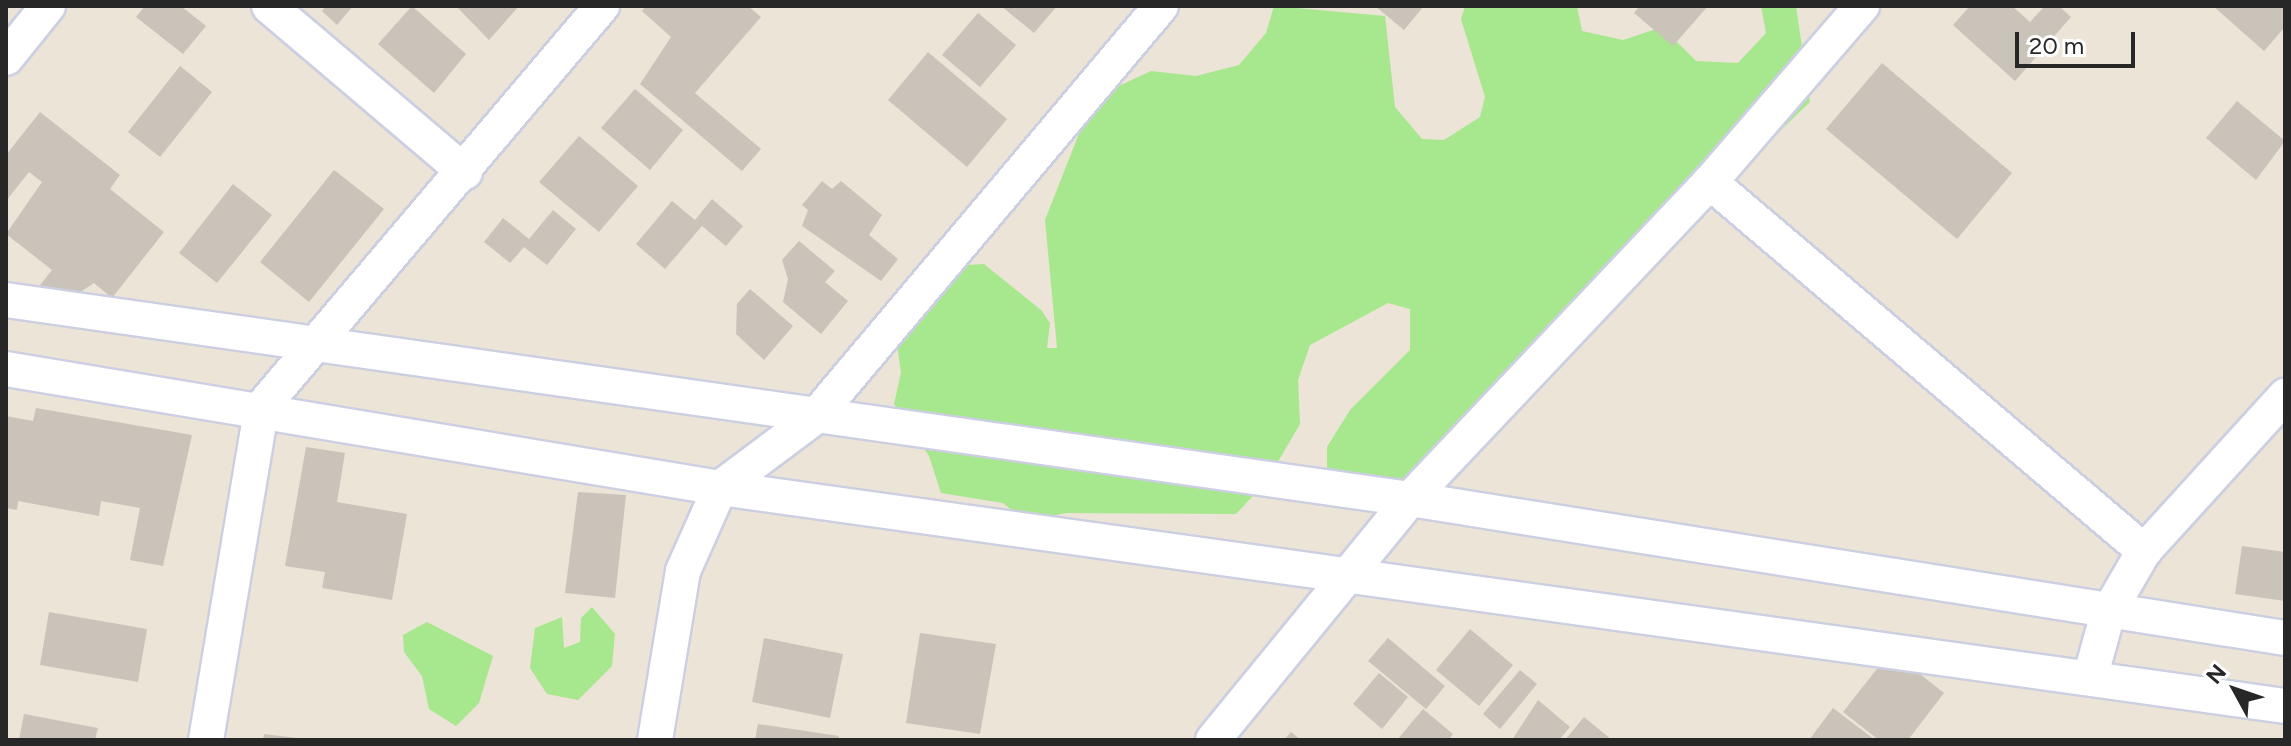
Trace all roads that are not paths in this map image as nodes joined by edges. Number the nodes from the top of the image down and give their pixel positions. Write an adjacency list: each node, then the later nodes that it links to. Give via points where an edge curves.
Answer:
1 (48, 6): 6 (street)
2 (269, 6): 7 (street)
3 (602, 6): 7 (street)
4 (1161, 6): 14 (street)
5 (1862, 6): 8 (street)
6 (6, 58)
7 (465, 172): 10 (street)
8 (1710, 182): 16 (street); 17 (street)
9 (6, 300): 10 (street)
10 (321, 344): 13 (street); 14 (street)
11 (6, 369): 13 (street)
12 (2285, 396): 17 (street)
13 (262, 407): 15 (street); 23 (street)
14 (815, 417): 15 (street); 16 (street)
15 (720, 488): 18 (street); 24 (street, via 683,571)
16 (1410, 499): 18 (street); 19 (street)
17 (2144, 551): 19 (street)
18 (1349, 572): 21 (street); 25 (street)
19 (2108, 613): 20 (street); 21 (street)
20 (2285, 638)
21 (2090, 678): 22 (street)
22 (2285, 706)
23 (206, 740)
24 (655, 740)
25 (1213, 740)

